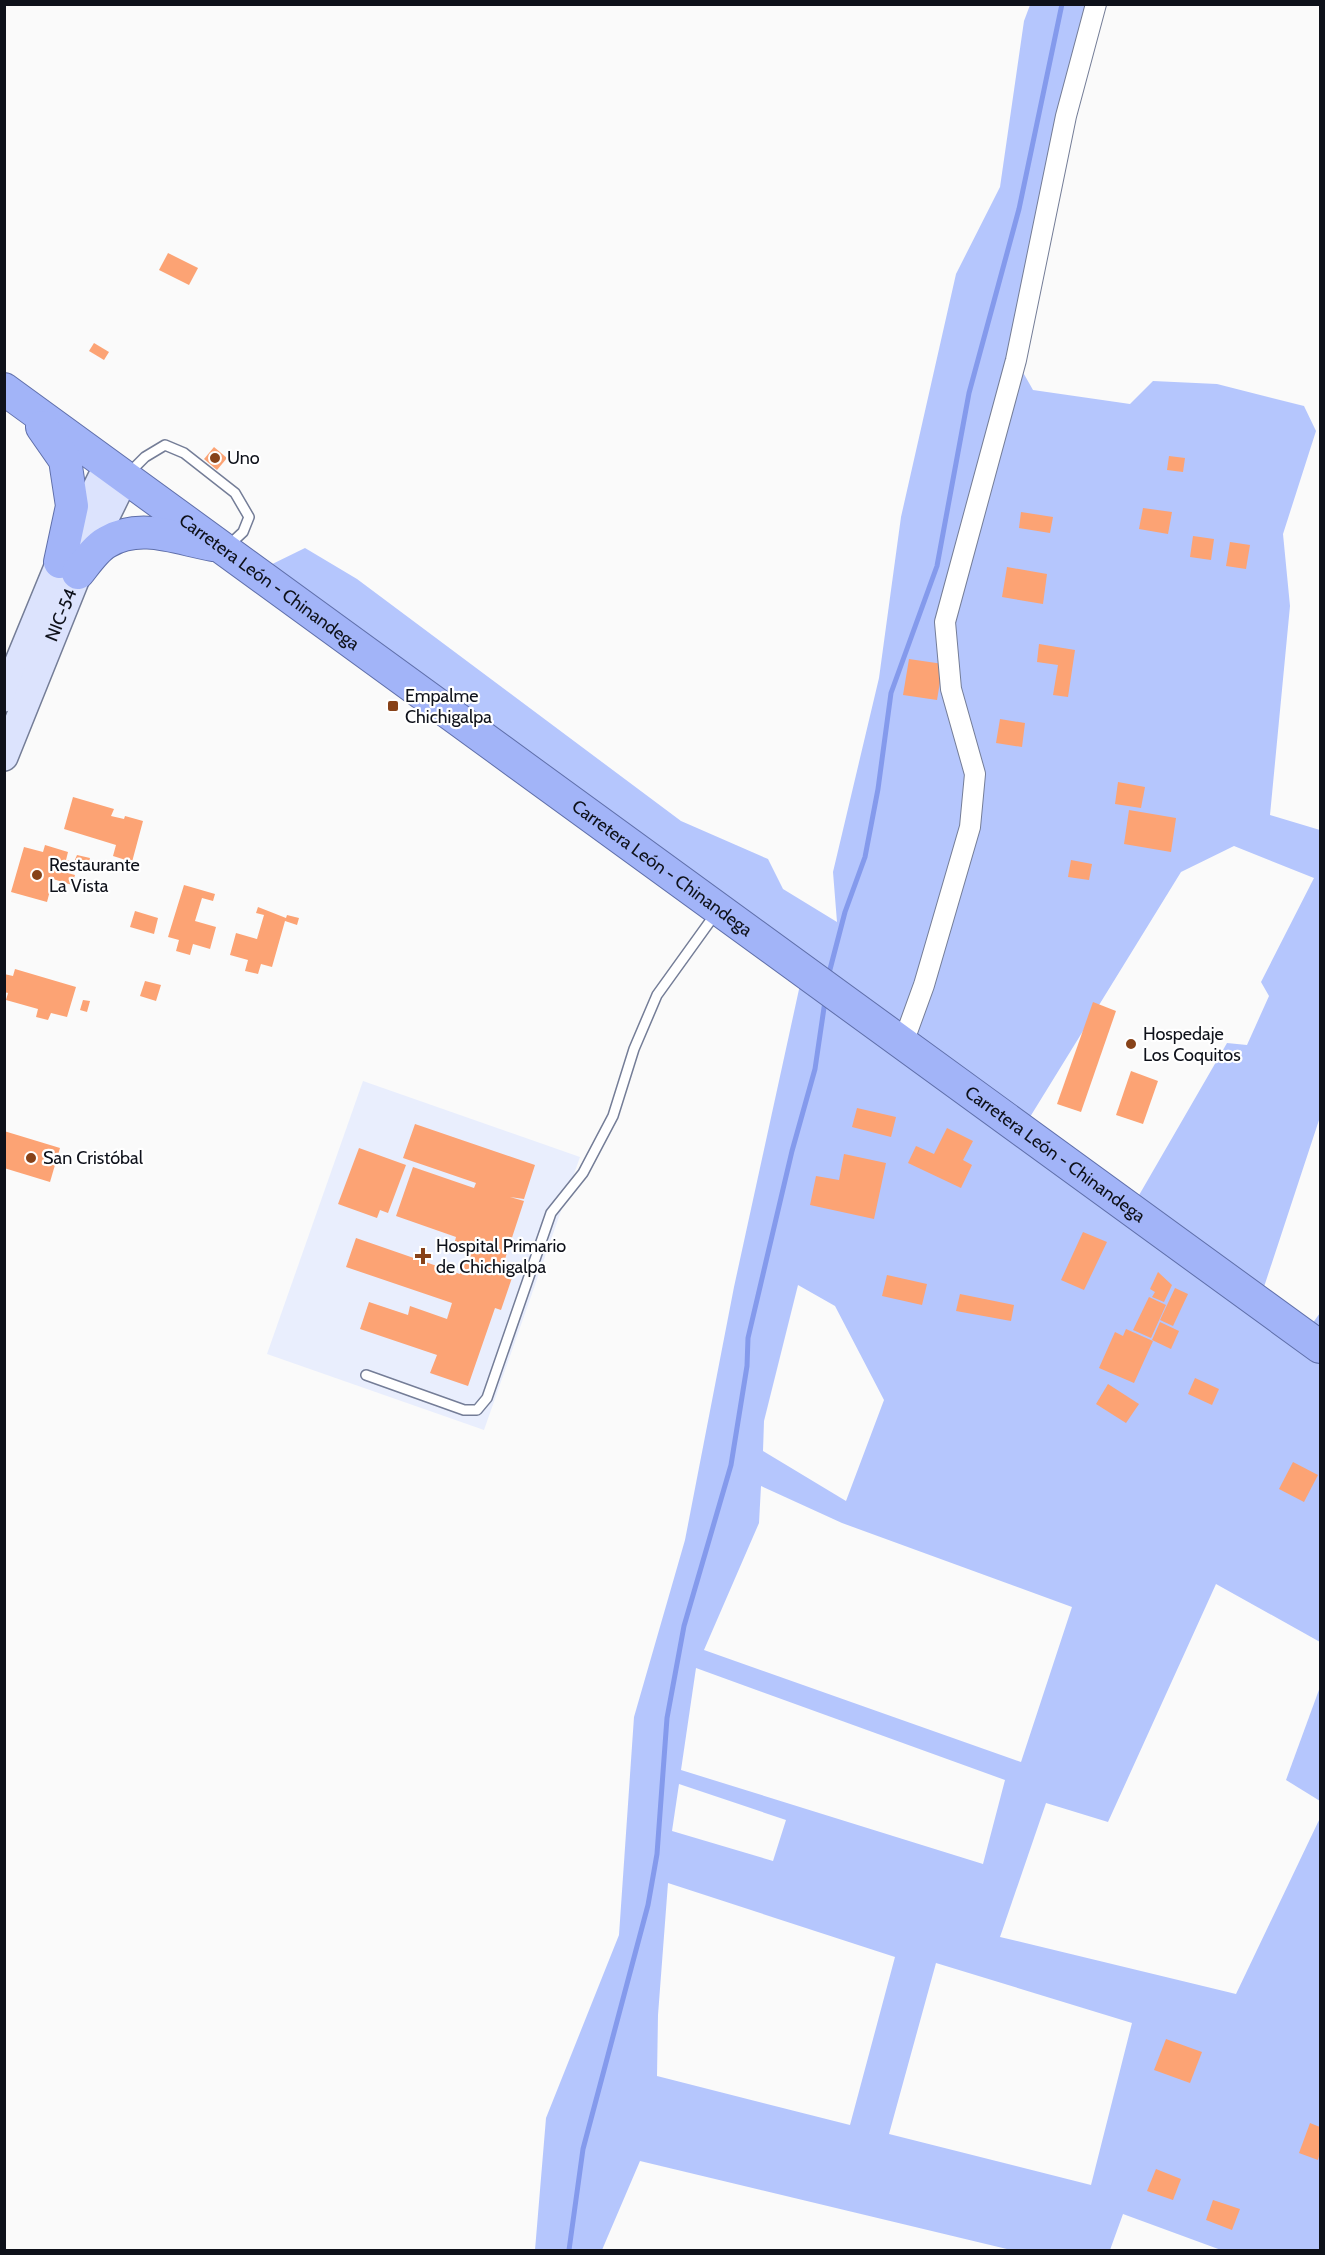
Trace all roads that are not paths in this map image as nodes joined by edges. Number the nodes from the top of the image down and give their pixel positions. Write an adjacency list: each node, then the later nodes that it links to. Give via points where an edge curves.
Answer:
1 (1096, 4): 9 (street, via 1066,116 1016,360 945,622 951,689 975,774 970,827 924,986)
2 (16, 397): 3 (highway, Carretera León - Chinandega); 5 (highway, via 65,460 72,506)
3 (117, 471): 4 (highway, Carretera León - Chinandega); 4 (lane, via 165,445 184,453 235,493 249,517 243,532); 5 (main road, NIC-54 / NIC-54)
4 (225, 548): 5 (highway, via 150,531 105,542); 8 (highway, Carretera León - Chinandega)
5 (69, 568): 6 (main road, NIC-54 / NIC-54); 7 (main road, NIC-54 / NIC-54)
6 (4, 698)
7 (4, 757)
8 (719, 909): 9 (highway, Carretera León - Chinandega); 11 (lane, via 657,995 634,1049 613,1116 583,1173 551,1213 487,1398 477,1410 464,1410)
9 (903, 1043): 10 (highway, Carretera León - Chinandega)
10 (1320, 1347)
11 (366, 1375)

